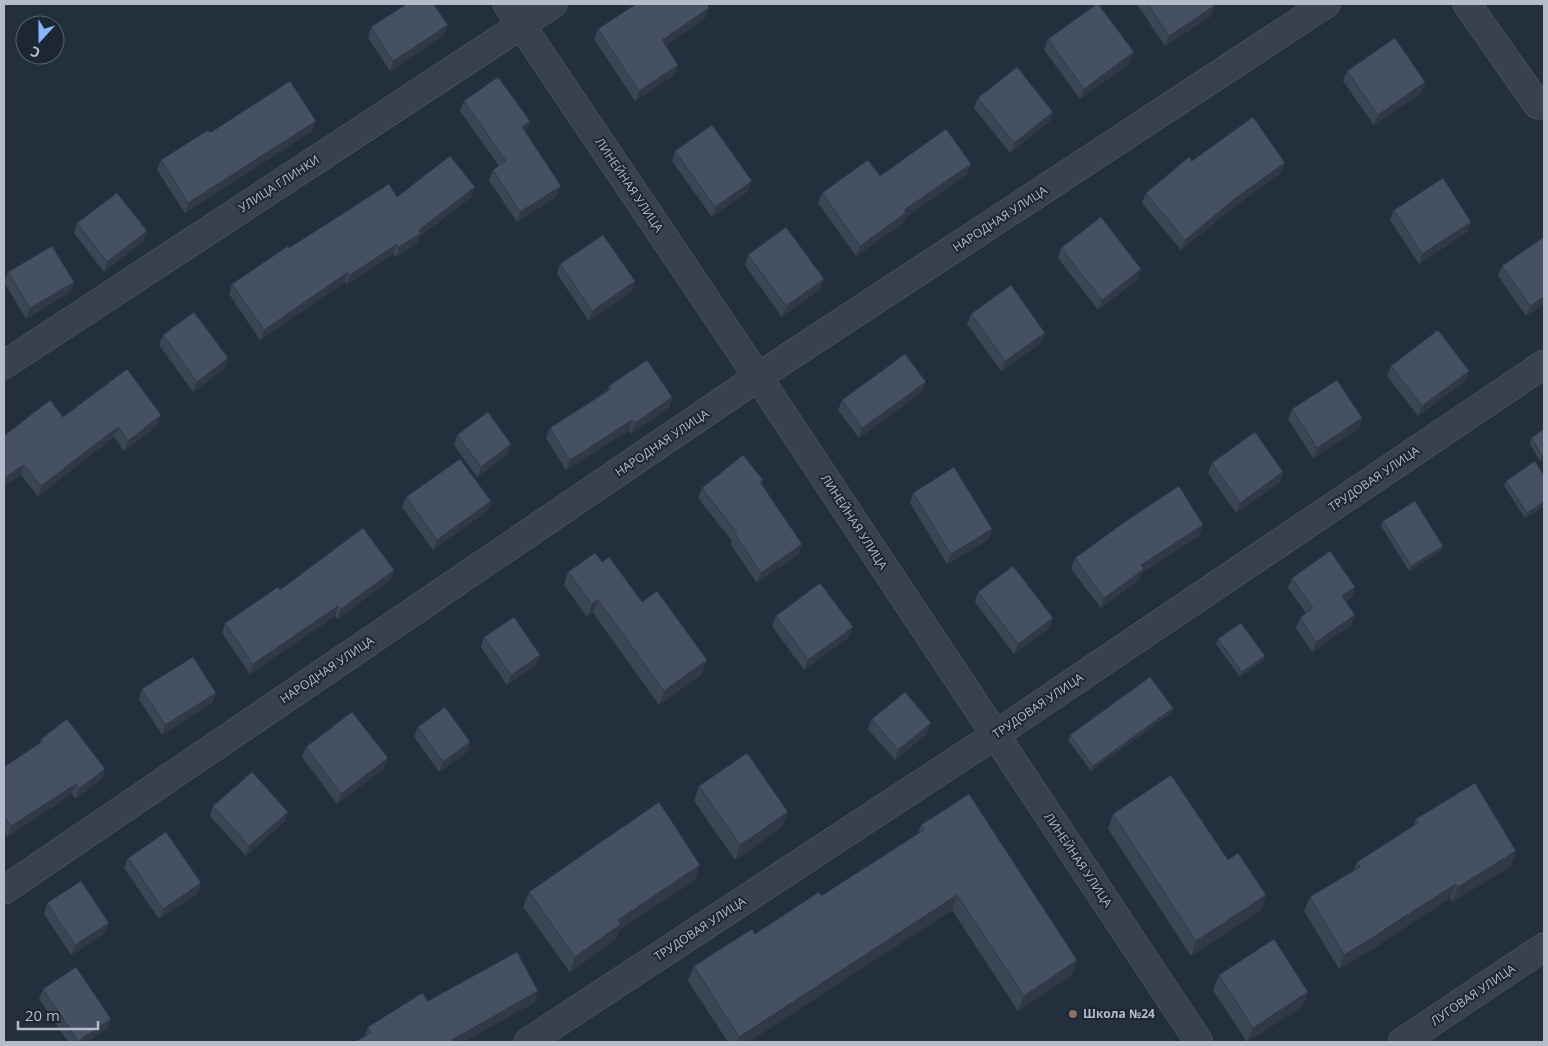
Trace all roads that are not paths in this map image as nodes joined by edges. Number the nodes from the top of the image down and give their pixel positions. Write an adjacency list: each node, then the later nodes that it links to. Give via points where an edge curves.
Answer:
1 (553, 4): 4 (street, УЛИЦА ГЛИНКИ)
2 (1326, 4): 8 (street, НАРОДНАЯ УЛИЦА)
3 (1468, 4): 5 (street)
4 (514, 14): 7 (street, УЛИЦА ГЛИНКИ); 8 (street, ЛИНЕЙНАЯ УЛИЦА)
5 (1538, 105)
6 (1544, 364): 9 (street, ТРУДОВАЯ УЛИЦА)
7 (4, 365)
8 (758, 377): 9 (street, ЛИНЕЙНАЯ УЛИЦА); 10 (street, НАРОДНАЯ УЛИЦА)
9 (995, 735): 12 (street, ТРУДОВАЯ УЛИЦА); 13 (street, ЛИНЕЙНАЯ УЛИЦА)
10 (4, 890)
11 (1544, 947): 14 (street, ЛУГОВАЯ УЛИЦА)
12 (528, 1042)
13 (1199, 1042)
14 (1402, 1042)

